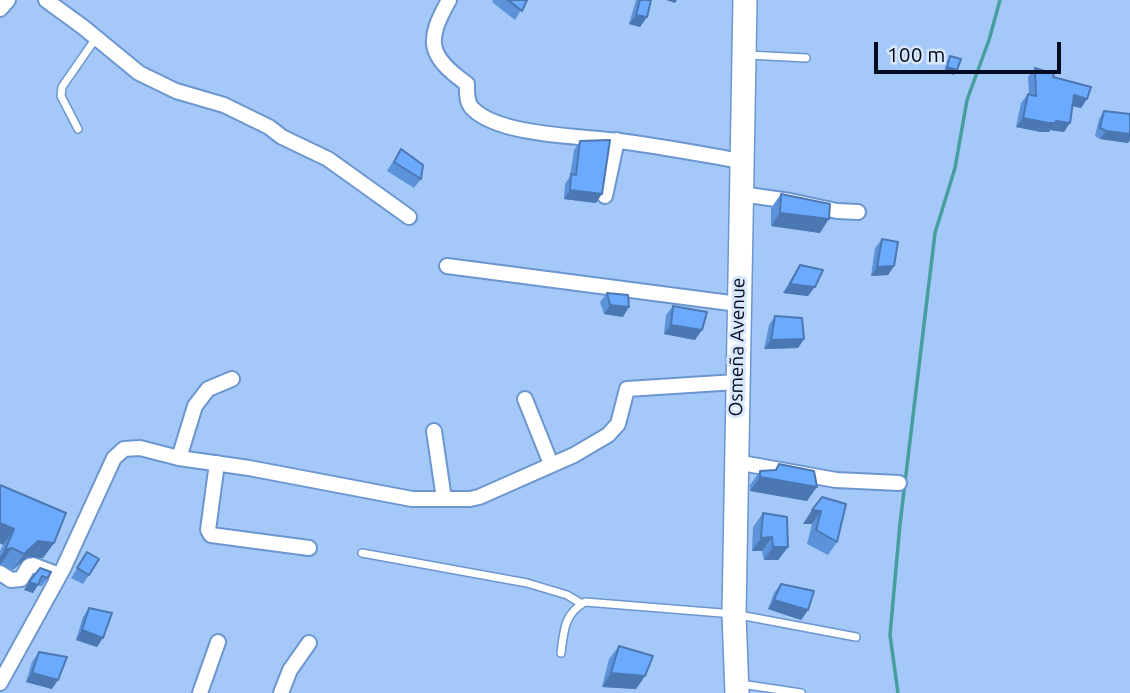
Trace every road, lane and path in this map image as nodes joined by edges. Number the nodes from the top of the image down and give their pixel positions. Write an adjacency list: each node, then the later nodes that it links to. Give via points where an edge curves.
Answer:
1 (8, 0): 5 (street)
2 (46, 0): 6 (street)
3 (449, 0): 10 (street, via 436,23 433,43 454,74 467,84 472,109 494,121 541,134)
4 (745, 0): 7 (main road, Osmeña Avenue)
5 (0, 9)
6 (96, 37): 9 (lane, via 62,87 61,96); 15 (street, via 139,73 269,127 328,159)
7 (744, 54): 8 (lane); 11 (main road, Osmeña Avenue)
8 (806, 58)
9 (78, 129)
10 (617, 140): 11 (street); 13 (street)
11 (741, 161): 12 (main road, Osmeña Avenue)
12 (741, 194): 14 (street); 17 (main road, Osmeña Avenue)
13 (605, 196)
14 (859, 212)
15 (409, 216)
16 (447, 266): 17 (street)
17 (738, 304): 19 (main road, Osmeña Avenue)
18 (232, 379): 22 (street, via 208,389 194,406)
19 (736, 382): 23 (main road, Osmeña Avenue); 25 (street, via 627,388 614,430)
20 (525, 400): 25 (street)
21 (434, 431): 27 (street)
22 (179, 458): 24 (street); 31 (street, via 140,448 124,449 114,458)
23 (736, 462): 26 (street, via 836,480); 33 (main road, Osmeña Avenue)
24 (217, 463): 27 (street, via 412,499); 28 (street, via 211,535)
25 (551, 464): 27 (street, via 479,497)
26 (899, 483)
27 (444, 499)
28 (309, 548)
29 (362, 553): 32 (lane, via 527,583)
30 (0, 573): 31 (street, via 11,580 21,579 33,565)
31 (60, 575): 38 (street)
32 (582, 604): 33 (lane); 37 (lane, via 564,624)
33 (734, 614): 34 (lane); 39 (main road, Osmeña Avenue)
34 (856, 637)
35 (218, 642): 40 (street)
36 (309, 643): 41 (street)
37 (561, 653)
38 (0, 682)
39 (737, 688): 42 (lane)
40 (200, 693)
41 (281, 693)
42 (801, 693)

